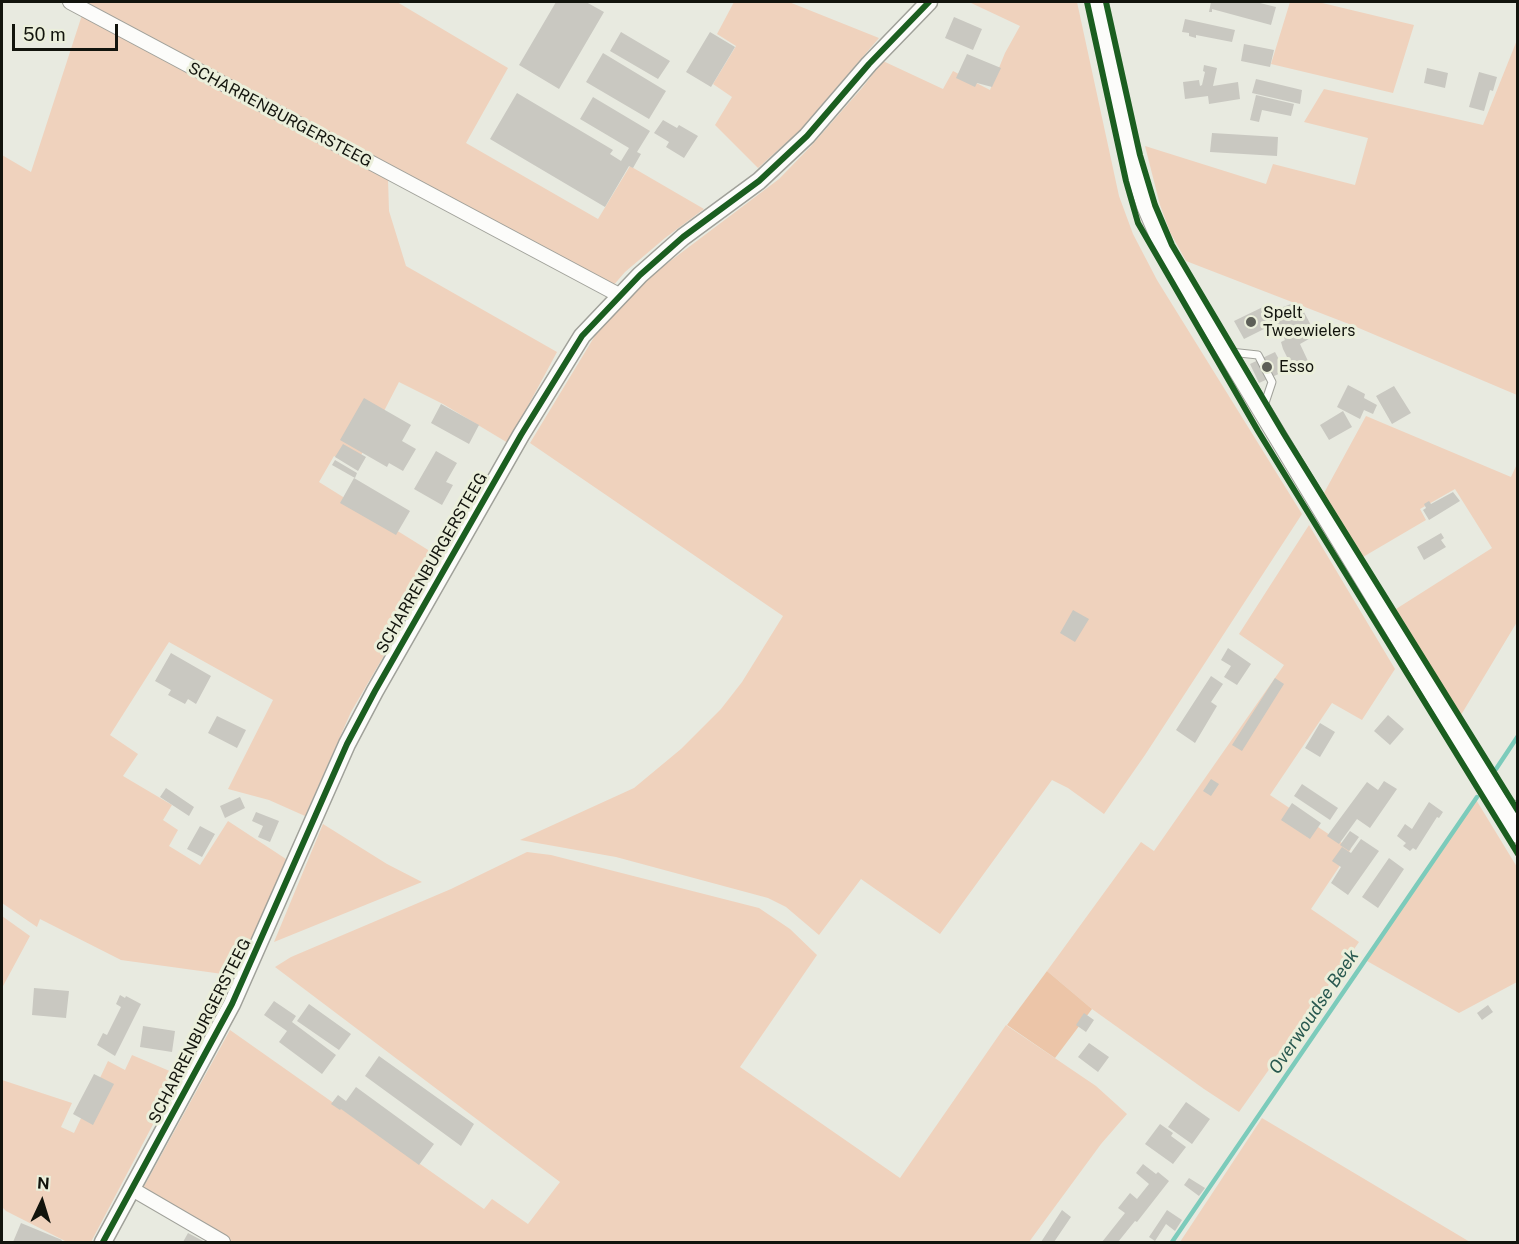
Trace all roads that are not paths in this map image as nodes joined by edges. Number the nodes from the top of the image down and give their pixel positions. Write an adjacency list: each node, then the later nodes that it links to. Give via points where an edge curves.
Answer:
1 (70, 2): 4 (street, SCHARRENBURGERSTEEG)
2 (929, 2): 4 (street, SCHARRENBURGERSTEEG, via 807,136 759,181 683,237)
3 (1096, 2): 5 (main road, via 1130,158 1146,206 1165,250)
4 (619, 295): 10 (street, SCHARRENBURGERSTEEG, via 582,336 521,435 375,691 232,1004)
5 (1226, 352): 6 (main road); 6 (lane, via 1258,355 1272,382)
6 (1262, 411): 7 (main road)
7 (1498, 803): 8 (street); 9 (main road)
8 (1518, 809)
9 (1518, 834)
10 (132, 1189): 11 (street, SCHARRENBURGERSTEEG); 12 (street)
11 (103, 1242)
12 (223, 1242)

